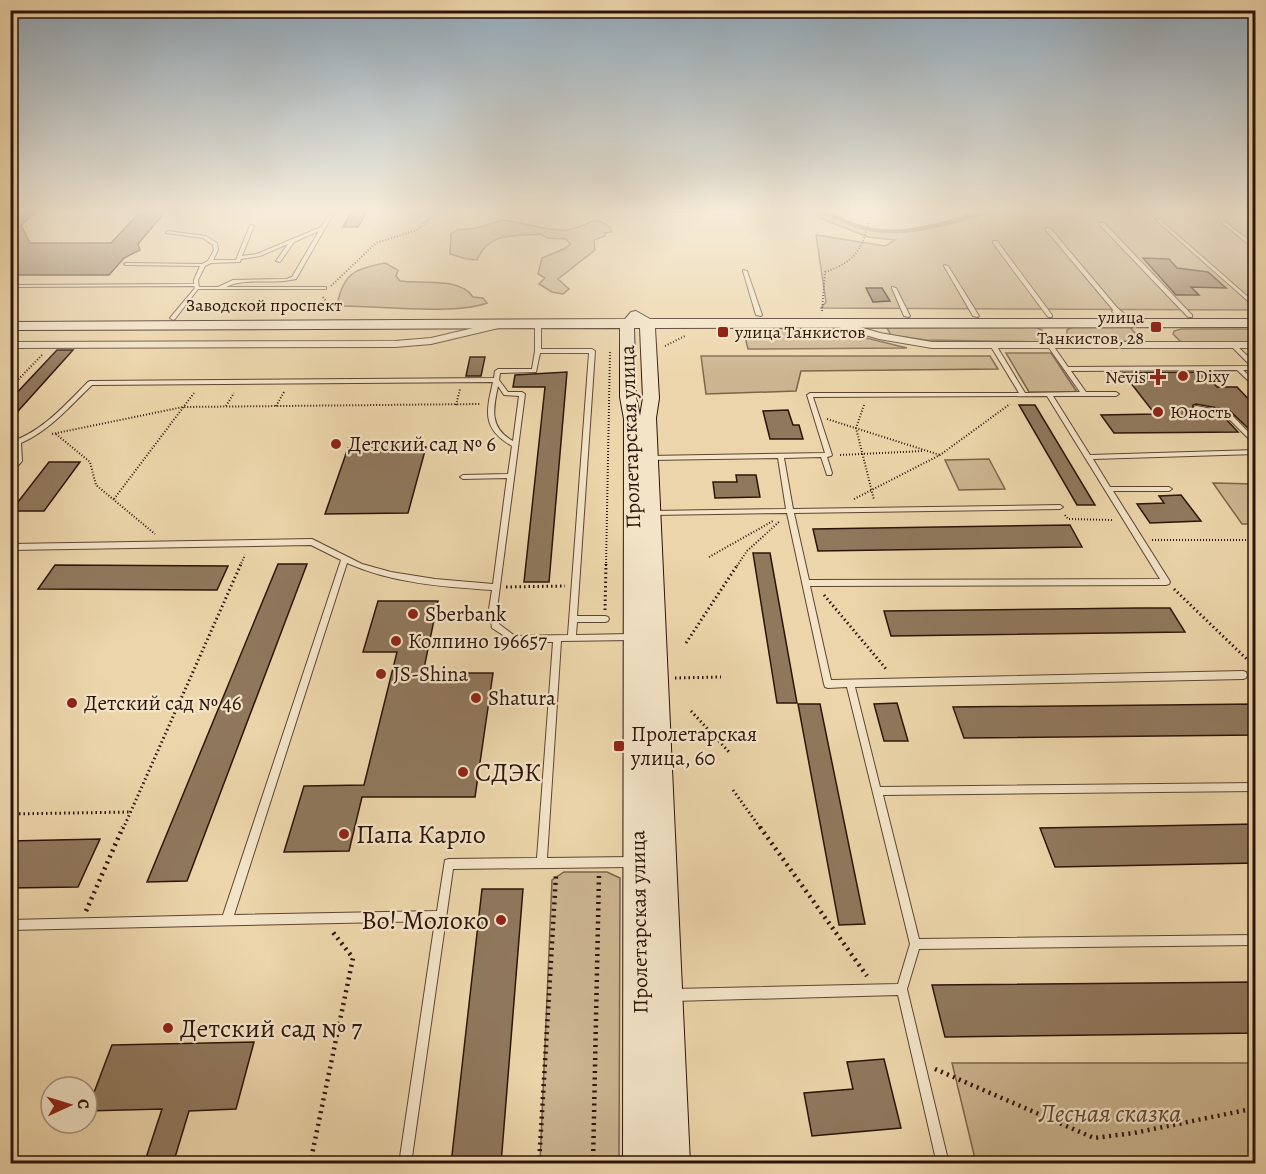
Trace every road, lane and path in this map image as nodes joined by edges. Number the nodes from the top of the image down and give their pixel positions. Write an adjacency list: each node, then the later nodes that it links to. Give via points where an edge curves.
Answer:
1 (203, 265): 12 (lane)
2 (301, 266): 13 (lane, via 294,278 233,281)
3 (351, 266): 14 (path, via 334,285)
4 (844, 266): 17 (path, via 825,272)
5 (946, 266): 21 (lane)
6 (1012, 266): 24 (lane)
7 (1079, 266): 18 (lane)
8 (1141, 266): 22 (lane)
9 (1210, 266): 16 (lane)
10 (745, 271): 19 (lane)
11 (10, 286): 12 (lane)
12 (197, 286): 13 (lane); 27 (lane)
13 (219, 288): 14 (lane)
14 (324, 288)
15 (894, 288): 20 (lane)
16 (1256, 307)
17 (822, 311)
18 (1119, 314): 22 (main road); 24 (main road)
19 (759, 315): 20 (main road); 26 (main road)
20 (906, 316): 21 (main road)
21 (976, 316): 24 (main road)
22 (1190, 316): 23 (main road)
23 (1256, 316)
24 (1049, 318): 28 (main road); 31 (main road); 34 (street)
25 (10, 319): 27 (main road, Заводской проспект)
26 (636, 321): 27 (main road, Заводской проспект); 30 (main road, Заводской проспект); 31 (main road); 78 (main road, Пролетарская улица, via 651,398); 106 (main road, Пролетарская улица, via 628,397)
27 (171, 322): 29 (main road, Заводской проспект); 32 (main road, Заводской проспект)
28 (1256, 323)
29 (505, 324): 30 (main road, Заводской проспект); 35 (street, via 431,341 395,344)
30 (538, 324): 41 (lane)
31 (838, 324): 36 (street, via 909,342)
32 (10, 326)
33 (685, 336): 40 (path)
34 (1065, 344): 37 (street); 38 (street)
35 (10, 345)
36 (993, 345): 37 (street); 54 (lane)
37 (1050, 345): 46 (lane)
38 (1233, 345): 39 (street); 45 (lane)
39 (1256, 345)
40 (666, 346)
41 (537, 351): 47 (lane, via 534,371 498,371); 102 (lane, via 592,351)
42 (610, 351): 104 (path)
43 (43, 354): 53 (path)
44 (1238, 368): 45 (lane); 46 (lane); 52 (lane)
45 (1256, 368)
46 (1067, 369): 56 (lane)
47 (496, 380): 48 (lane); 59 (lane); 70 (lane, via 506,394 522,394)
48 (462, 381): 51 (lane); 60 (path)
49 (202, 382): 50 (lane); 63 (path); 68 (lane, via 90,383 47,424)
50 (241, 382): 51 (lane); 61 (path)
51 (289, 382): 62 (path)
52 (1256, 386)
53 (10, 388)
54 (1023, 394): 55 (lane); 58 (lane); 75 (path)
55 (1049, 394): 56 (lane); 77 (lane)
56 (1084, 394): 57 (lane)
57 (1116, 394)
58 (867, 395): 65 (lane, via 810,395); 66 (path)
59 (492, 404): 60 (path); 70 (lane, via 490,421 495,431)
60 (456, 405): 62 (path)
61 (226, 406): 62 (path); 63 (path)
62 (276, 406)
63 (183, 407): 67 (path); 86 (path)
64 (1196, 408): 69 (lane, via 1227,413)
65 (816, 416): 66 (path); 74 (lane)
66 (856, 428): 71 (path); 73 (path)
67 (56, 434): 68 (path); 86 (path, via 90,462 96,485)
68 (14, 443): 79 (lane, via 19,461)
69 (1256, 444)
70 (515, 445): 81 (lane)
71 (925, 450): 73 (path); 75 (path)
72 (1256, 452): 77 (lane)
73 (861, 453): 74 (path); 85 (path)
74 (826, 455): 76 (lane); 80 (lane)
75 (940, 455): 85 (path)
76 (781, 457): 78 (lane); 90 (lane)
77 (1088, 457): 83 (lane)
78 (649, 458): 91 (main road, Пролетарская улица)
79 (10, 471)
80 (829, 473)
81 (511, 476): 82 (lane); 103 (lane)
82 (463, 477)
83 (1108, 489): 84 (lane); 92 (lane)
84 (1169, 489)
85 (872, 490): 88 (path); 89 (path)
86 (114, 500): 96 (path)
87 (1060, 507): 88 (lane); 92 (path, via 1068,519)
88 (877, 510): 89 (lane)
89 (830, 511): 90 (lane)
90 (790, 512): 91 (lane); 98 (path); 101 (lane); 109 (path, via 747,551)
91 (651, 513): 106 (main road, Пролетарская улица)
92 (1127, 520): 93 (lane)
93 (1140, 540): 94 (path); 100 (lane)
94 (1256, 540)
95 (250, 543): 96 (lane); 99 (lane, via 312,542); 121 (path)
96 (167, 544): 97 (lane)
97 (10, 547)
98 (709, 557)
99 (345, 559): 103 (lane, via 411,580); 129 (lane)
100 (1166, 582): 101 (lane); 110 (path)
101 (811, 584): 114 (path); 115 (lane, via 828,684)
102 (576, 586): 103 (path); 105 (lane)
103 (495, 587): 107 (lane, via 495,626 514,639)
104 (605, 619): 105 (lane)
105 (574, 620): 108 (lane)
106 (644, 636): 108 (lane); 123 (main road, Пролетарская улица)
107 (557, 638): 108 (lane); 124 (lane)
108 (573, 638)
109 (686, 643)
110 (1256, 668)
111 (1243, 675): 114 (lane)
112 (721, 677): 113 (path)
113 (667, 679)
114 (897, 682): 115 (lane)
115 (850, 683): 120 (lane)
116 (691, 711): 117 (path)
117 (729, 752)
118 (1256, 787): 120 (lane)
119 (733, 790): 135 (path)
120 (876, 791): 133 (lane)
121 (130, 812): 122 (path); 130 (path)
122 (10, 814)
123 (651, 862): 126 (lane); 136 (main road, Пролетарская улица); 143 (main road, Пролетарская улица)
124 (542, 863): 125 (lane); 127 (lane, via 449,864)
125 (557, 863): 126 (lane); 141 (path)
126 (599, 863): 142 (path)
127 (441, 916): 128 (lane); 140 (lane)
128 (322, 918): 129 (lane); 139 (path, via 353,958)
129 (227, 920): 130 (lane)
130 (81, 923): 131 (lane)
131 (10, 925)
132 (1256, 940): 133 (lane)
133 (915, 944): 134 (lane)
134 (902, 989): 135 (lane); 137 (lane)
135 (878, 990): 136 (lane)
136 (667, 995): 144 (main road, Пролетарская улица)
137 (920, 1062): 138 (path, via 1094,1138); 145 (lane)
138 (1256, 1108)
139 (310, 1164)
140 (405, 1164)
141 (539, 1164)
142 (593, 1164)
143 (641, 1164)
144 (672, 1164)
145 (943, 1164)

